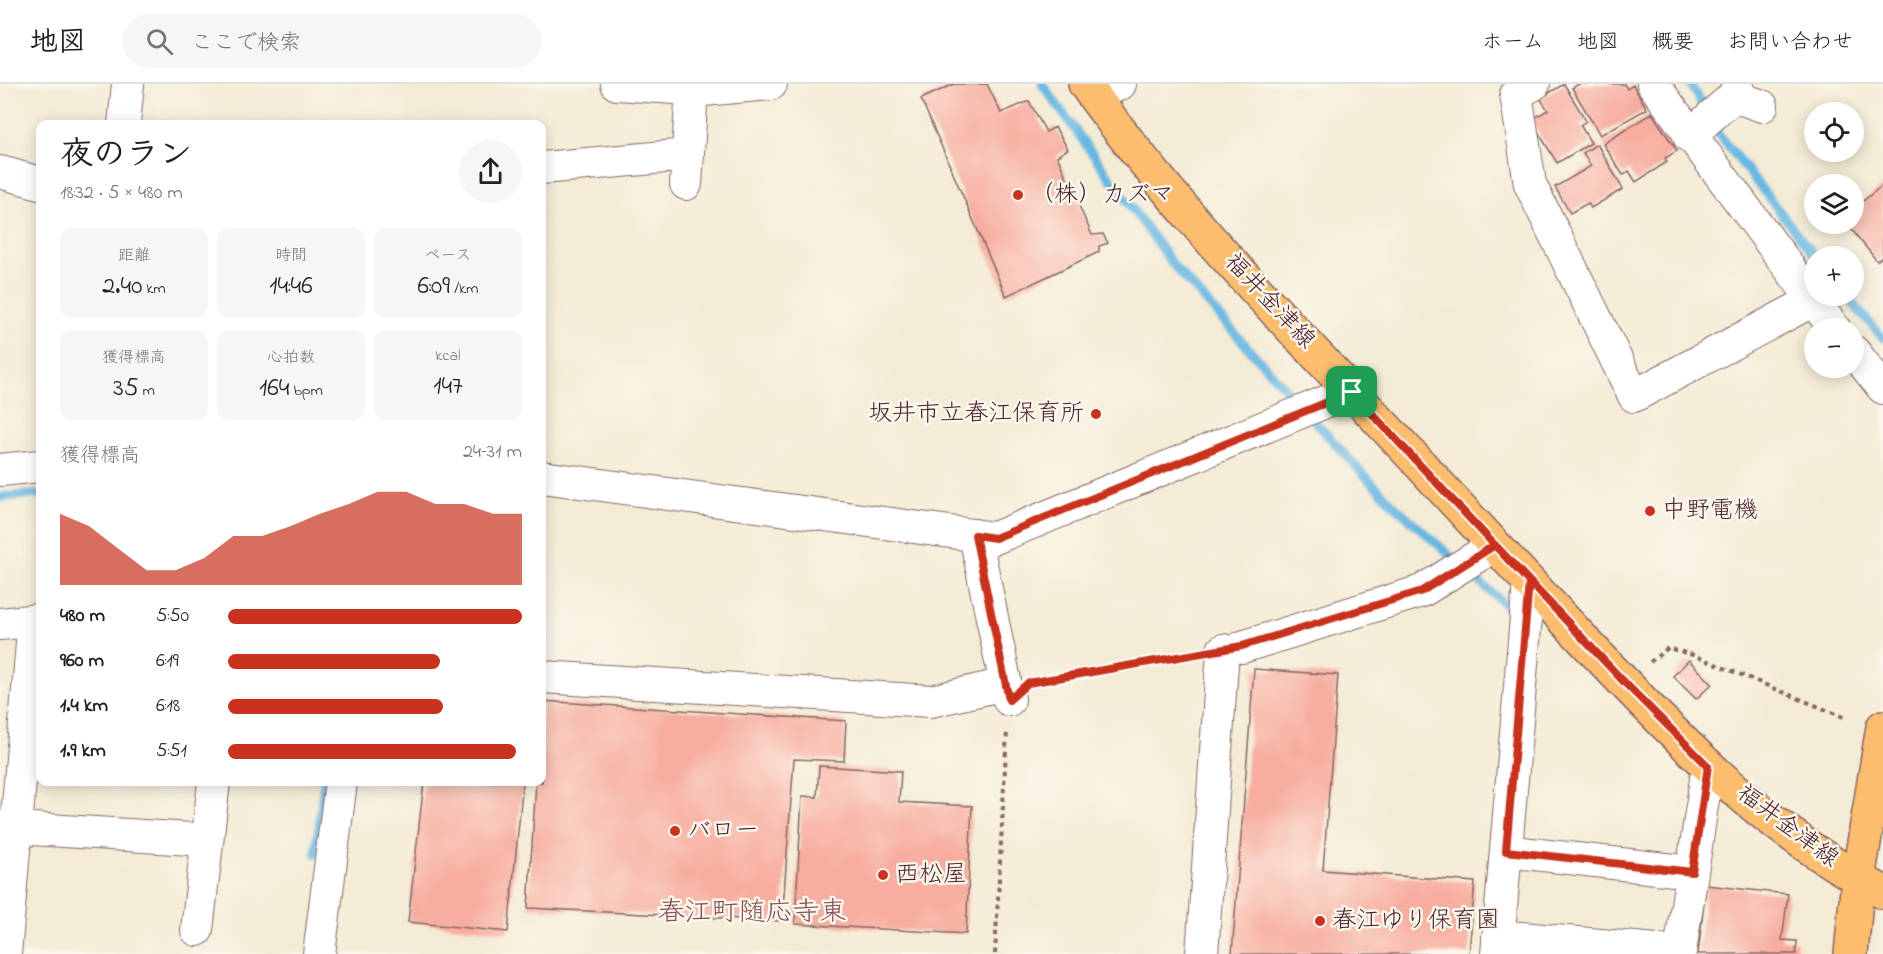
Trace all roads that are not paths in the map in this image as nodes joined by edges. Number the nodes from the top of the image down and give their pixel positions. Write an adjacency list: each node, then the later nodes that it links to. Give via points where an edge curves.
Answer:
1 (128, 84): 9 (street)
2 (617, 84): 6 (street)
3 (771, 84): 6 (street)
4 (1534, 84): 15 (street, via 1516,94 1530,184 1634,396)
5 (1653, 84): 10 (street)
6 (699, 88): 11 (street, via 687,170)
7 (1099, 88): 20 (main road, 福井金津線, via 1199,226)
8 (1745, 95): 10 (street)
9 (124, 120)
10 (1689, 136): 14 (street)
11 (546, 168)
12 (0, 172): 13 (street)
13 (36, 182)
14 (1804, 290)
15 (1804, 305)
16 (1816, 306): 17 (street)
17 (1826, 318)
18 (1864, 364): 19 (street)
19 (1883, 388)
20 (1352, 392): 24 (street, via 995,538); 25 (main road, 福井金津線)
21 (36, 466): 22 (street)
22 (0, 470)
23 (546, 478): 24 (street)
24 (975, 535): 30 (street, via 1007,692 931,701)
25 (1495, 545): 26 (main road, 福井金津線); 44 (street, via 1422,591 1232,648)
26 (1529, 582): 32 (main road, 福井金津線); 37 (street)
27 (36, 620): 28 (street)
28 (0, 624)
29 (36, 627): 35 (street)
30 (546, 677)
31 (1883, 727): 39 (main road, 福井金津線)
32 (1708, 766): 38 (street); 39 (main road, 福井金津線, via 1790,834)
33 (214, 786): 36 (street)
34 (340, 786): 43 (street)
35 (8, 828): 36 (street); 42 (street)
36 (207, 840): 40 (street)
37 (1506, 851): 38 (street); 41 (street)
38 (1692, 872): 41 (street, via 1680,952)
39 (1870, 886): 45 (main road, 福井金津線)
40 (197, 930)
41 (1497, 945)
42 (5, 954)
43 (319, 954)
44 (1202, 954)
45 (1851, 954)

